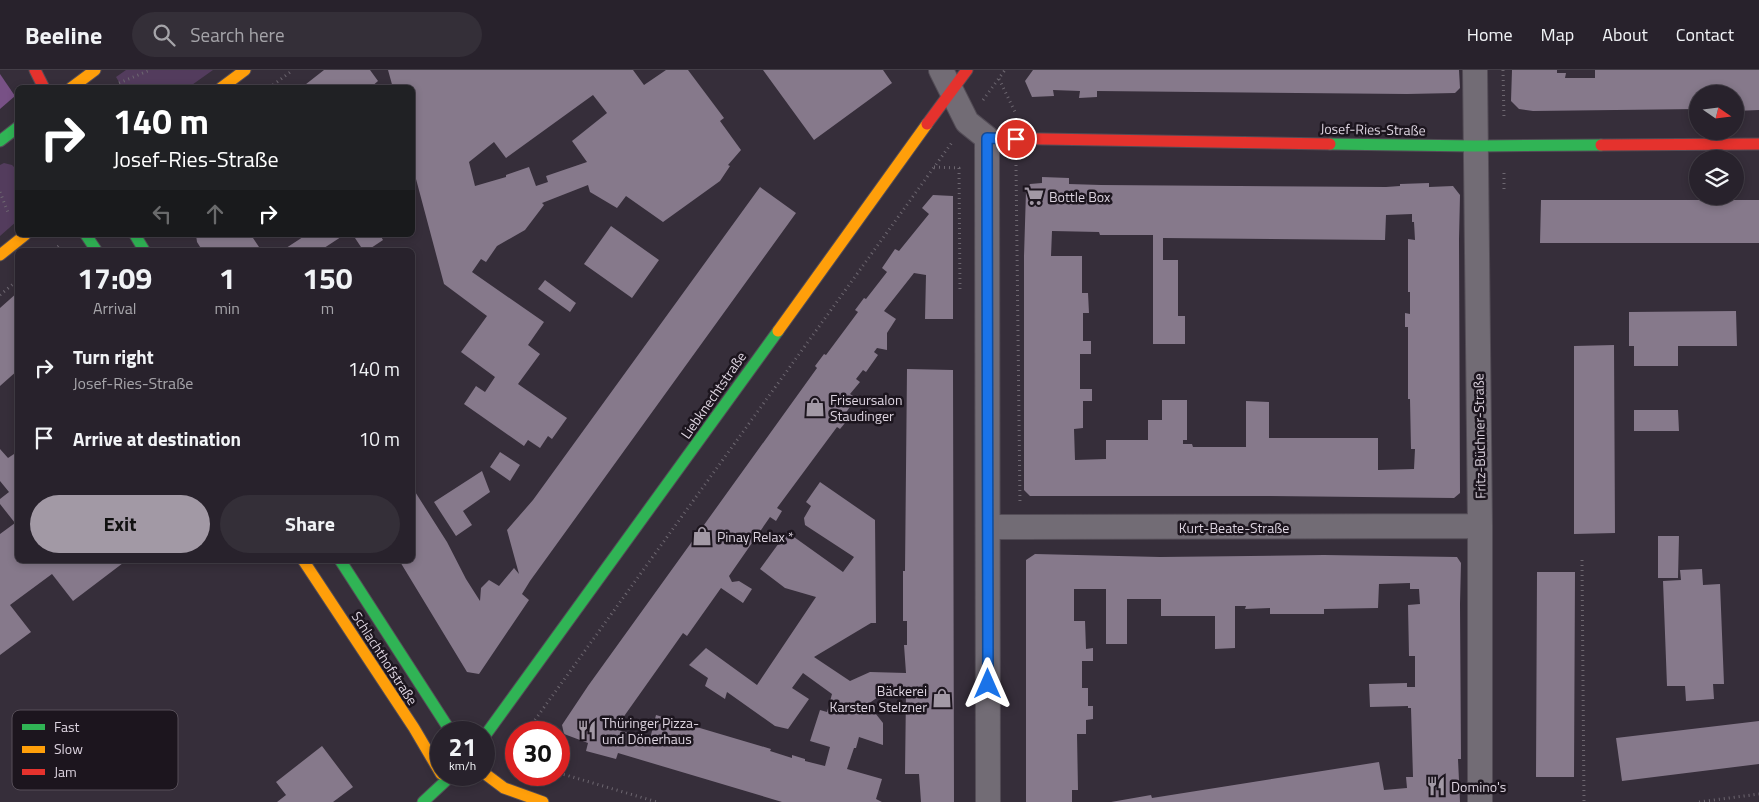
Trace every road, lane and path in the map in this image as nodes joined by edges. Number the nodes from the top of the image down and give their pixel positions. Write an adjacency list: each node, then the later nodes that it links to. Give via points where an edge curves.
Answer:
1 (95, 70): 13 (street)
2 (150, 70): 11 (path)
3 (245, 70): 14 (street)
4 (293, 70): 15 (path)
5 (941, 70): 16 (street)
6 (968, 70): 16 (street, Liebknechtstraße)
7 (1005, 70): 18 (path)
8 (1476, 70): 23 (street, Fritz-Büchner-Straße)
9 (1503, 70): 17 (path)
10 (36, 72): 12 (street)
11 (116, 84)
12 (42, 85)
13 (75, 85)
14 (226, 85)
15 (273, 85)
16 (952, 91): 18 (street); 40 (street, Liebknechtstraße)
17 (1504, 119)
18 (966, 122): 20 (street); 41 (path)
19 (15, 130): 21 (street)
20 (987, 138): 23 (street, Josef-Ries-Straße); 34 (street)
21 (0, 141)
22 (1759, 144): 23 (street, Josef-Ries-Straße)
23 (1475, 146): 33 (street, Fritz-Büchner-Straße)
24 (1016, 165): 35 (path)
25 (22, 237): 30 (street)
26 (87, 237): 28 (street)
27 (136, 237): 29 (street)
28 (95, 248)
29 (143, 248)
30 (0, 255)
31 (15, 282): 32 (path)
32 (0, 295)
33 (1480, 526): 35 (street, Kurt-Beate-Straße); 52 (street, Fritz-Büchner-Straße)
34 (988, 527): 35 (street, Kurt-Beate-Straße); 51 (street)
35 (1020, 527)
36 (1582, 560): 53 (path)
37 (305, 563): 42 (street, Schlachthofstraße)
38 (342, 563): 39 (street, Schlachthofstraße)
39 (444, 721)
40 (495, 721)
41 (534, 721)
42 (430, 754)
43 (570, 776): 50 (path)
44 (495, 782): 49 (street)
45 (439, 786): 48 (street)
46 (1759, 794): 47 (path)
47 (1724, 800): 54 (path)
48 (423, 802)
49 (543, 802)
50 (657, 802)
51 (988, 802)
52 (1480, 802)
53 (1584, 802)
54 (1699, 802)

